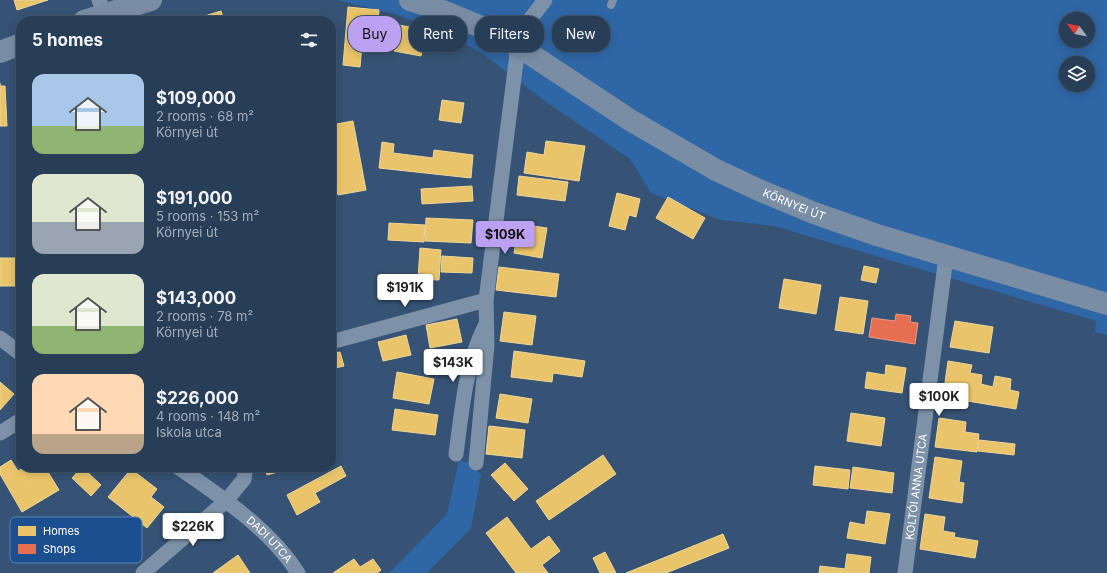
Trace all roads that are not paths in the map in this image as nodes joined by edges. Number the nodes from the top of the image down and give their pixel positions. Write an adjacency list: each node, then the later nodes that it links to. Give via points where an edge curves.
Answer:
1 (151, 0): 4 (main road)
2 (410, 0): 7 (main road, KÖRNYEI ÚT)
3 (545, 0): 6 (street)
4 (113, 11): 5 (main road)
5 (98, 16)
6 (533, 16)
7 (475, 24)
8 (16, 46): 9 (main road)
9 (0, 52)
10 (517, 52): 13 (street)
11 (527, 52): 12 (main road, KÖRNYEI ÚT, via 630,120 686,154 738,181 814,213)
12 (946, 257): 14 (main road, KÖRNYEI ÚT); 28 (street, KOLTÓI ANNA UTCA)
13 (486, 300): 15 (street); 17 (street)
14 (1103, 303)
15 (486, 324): 21 (street, via 475,347 468,372); 22 (street, via 487,345)
16 (0, 338): 18 (street)
17 (336, 341)
18 (16, 350)
19 (16, 423): 20 (street)
20 (0, 433)
21 (456, 454)
22 (476, 463)
23 (185, 472): 25 (street, DADI UTCA)
24 (245, 472): 25 (street, via 244,479)
25 (226, 501): 26 (street); 27 (street, DADI UTCA, via 258,527 292,563)
26 (142, 573)
27 (298, 573)
28 (905, 573)

